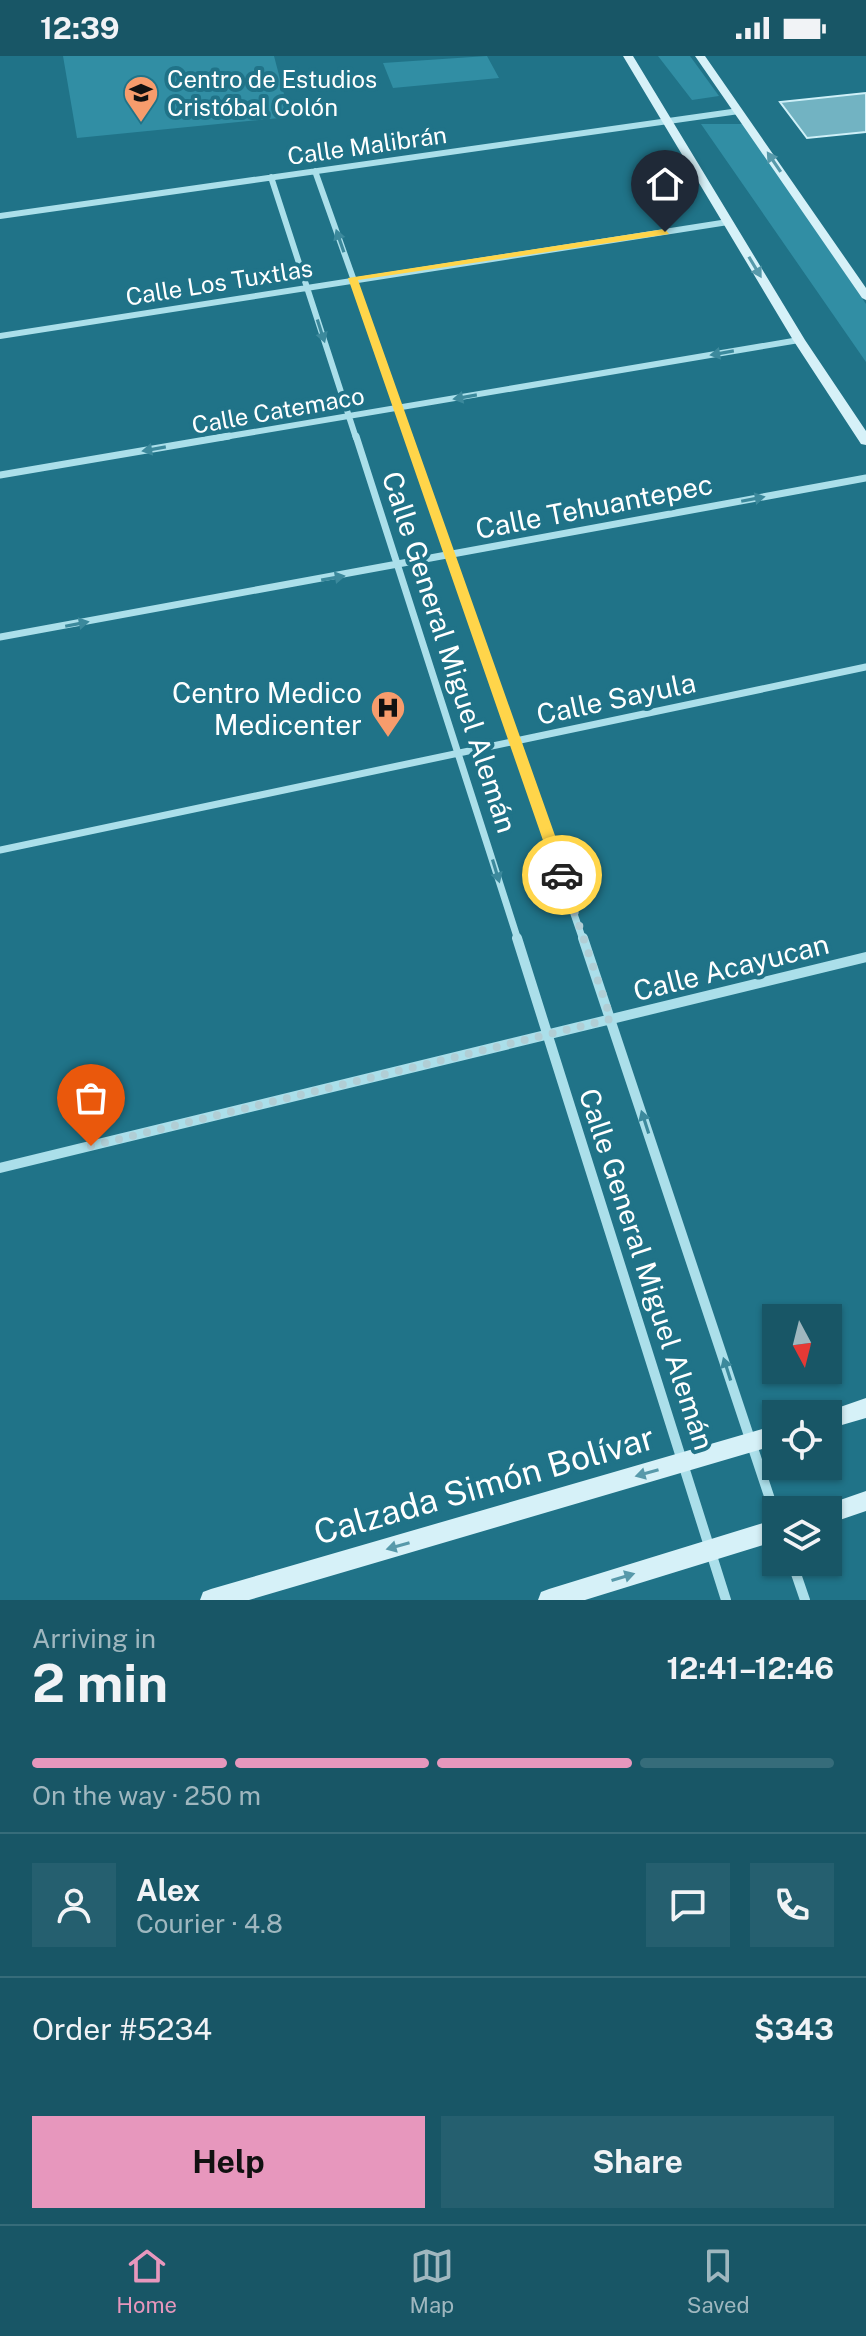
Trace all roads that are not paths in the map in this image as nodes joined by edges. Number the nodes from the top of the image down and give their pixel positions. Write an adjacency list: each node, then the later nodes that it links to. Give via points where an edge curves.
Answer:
1 (628, 56): 4 (main road)
2 (700, 56): 3 (main road)
3 (739, 111): 4 (street, Calle Malibrán); 11 (main road, one-way to 3)
4 (667, 121): 5 (street, Calle Malibrán); 8 (main road)
5 (315, 171): 6 (street, Calle Malibrán); 9 (street, Calle General Miguel Alemán, one-way to 5)
6 (271, 177): 7 (street, Calle Malibrán); 10 (street, Calle General Miguel Alemán)
7 (0, 216)
8 (728, 222): 9 (street, Calle Los Tuxtlas); 13 (main road, one-way to 13)
9 (353, 278): 10 (street, Calle Los Tuxtlas); 14 (street, Calle General Miguel Alemán)
10 (307, 286): 12 (street, Calle Los Tuxtlas); 15 (street, Calle General Miguel Alemán, one-way to 15)
11 (866, 296)
12 (0, 336)
13 (799, 340): 14 (street, Calle Catemaco, one-way to 14); 16 (main road)
14 (398, 408): 15 (street, Calle Catemaco); 19 (street, Calle General Miguel Alemán)
15 (348, 416): 17 (street, Calle Catemaco, one-way to 17); 20 (street, Calle General Miguel Alemán)
16 (866, 441)
17 (0, 475)
18 (866, 478): 19 (street, Calle Tehuantepec, one-way to 18)
19 (449, 555): 20 (street, Calle Tehuantepec); 23 (street, Calle General Miguel Alemán)
20 (397, 567): 21 (street, Calle Tehuantepec, one-way to 20); 24 (street, Calle General Miguel Alemán)
21 (0, 637)
22 (866, 667): 23 (street, Calle Sayula)
23 (517, 742): 24 (street, Calle Sayula); 27 (street, Calle General Miguel Alemán)
24 (459, 753): 25 (street, Calle Sayula); 28 (street, Calle General Miguel Alemán, one-way to 28)
25 (0, 850)
26 (866, 957): 27 (street, Calle Acayucan)
27 (611, 1019): 28 (street, Calle Acayucan); 33 (street, Calle General Miguel Alemán, one-way to 27)
28 (548, 1035): 29 (street, Calle Acayucan); 34 (street, Calle General Miguel Alemán)
29 (0, 1168)
30 (866, 1408): 31 (main road)
31 (842, 1415)
32 (762, 1440): 33 (main road, Calzada Simón Bolívar)
33 (752, 1443): 34 (main road, Calzada Simón Bolívar); 35 (street, Calle General Miguel Alemán)
34 (683, 1462): 39 (street, Calle General Miguel Alemán); 41 (main road, Calzada Simón Bolívar, one-way to 41)
35 (769, 1496)
36 (866, 1501): 37 (main road)
37 (842, 1509)
38 (762, 1534): 39 (main road)
39 (710, 1550): 42 (main road, one-way to 39); 43 (street, Calle General Miguel Alemán)
40 (797, 1576): 44 (street)
41 (211, 1600)
42 (549, 1600)
43 (726, 1600)
44 (805, 1600)

